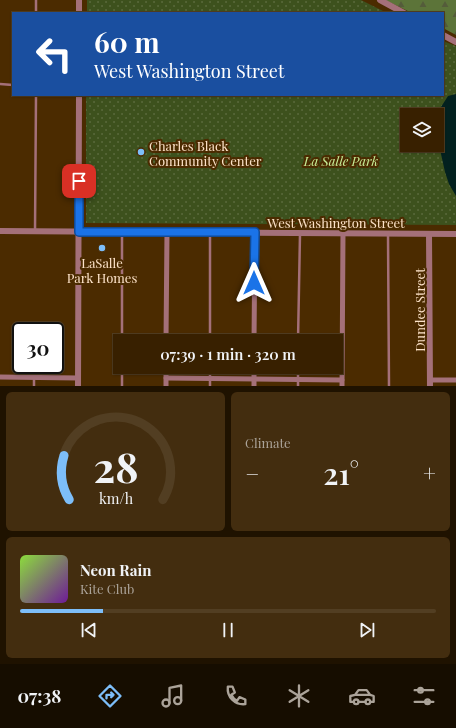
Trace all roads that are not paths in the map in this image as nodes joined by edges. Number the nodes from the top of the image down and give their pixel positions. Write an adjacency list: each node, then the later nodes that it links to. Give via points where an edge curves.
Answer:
1 (36, 0): 4 (lane)
2 (79, 0): 5 (street)
3 (380, 0): 6 (street)
4 (36, 12)
5 (79, 12)
6 (402, 12)
7 (444, 36): 8 (street)
8 (456, 42)
9 (0, 84): 10 (lane)
10 (12, 85)
11 (36, 96): 14 (lane)
12 (79, 96): 15 (street)
13 (0, 231): 14 (street, West Washington Street)
14 (35, 231): 15 (street, West Washington Street)
15 (79, 232): 16 (street, West Washington Street); 37 (street)
16 (122, 232): 17 (street, West Washington Street); 25 (lane)
17 (167, 232): 18 (street, West Washington Street); 26 (street)
18 (210, 232): 19 (street, West Washington Street); 27 (lane)
19 (255, 232): 20 (street, West Washington Street); 28 (street)
20 (300, 233): 21 (street, West Washington Street); 29 (lane)
21 (343, 233): 22 (street, West Washington Street); 42 (street)
22 (388, 234): 23 (street, West Washington Street); 53 (lane)
23 (429, 234): 24 (street, West Washington Street); 44 (street, Dundee Street)
24 (456, 234)
25 (122, 334)
26 (166, 334)
27 (210, 334)
28 (254, 334)
29 (298, 334)
30 (122, 374): 47 (lane)
31 (166, 374): 38 (street)
32 (210, 374): 39 (lane)
33 (254, 374): 40 (street)
34 (298, 374): 41 (lane)
35 (0, 377): 36 (street)
36 (34, 378): 37 (street); 45 (lane)
37 (78, 378): 46 (street)
38 (166, 378): 39 (street); 48 (street)
39 (210, 378): 40 (street); 49 (lane)
40 (254, 378): 41 (street); 50 (street)
41 (298, 379): 42 (street); 51 (lane)
42 (342, 380): 52 (street)
43 (456, 380): 44 (street)
44 (430, 383)
45 (34, 386)
46 (78, 386)
47 (122, 386)
48 (166, 386)
49 (210, 386)
50 (254, 386)
51 (298, 386)
52 (342, 386)
53 (389, 386)

